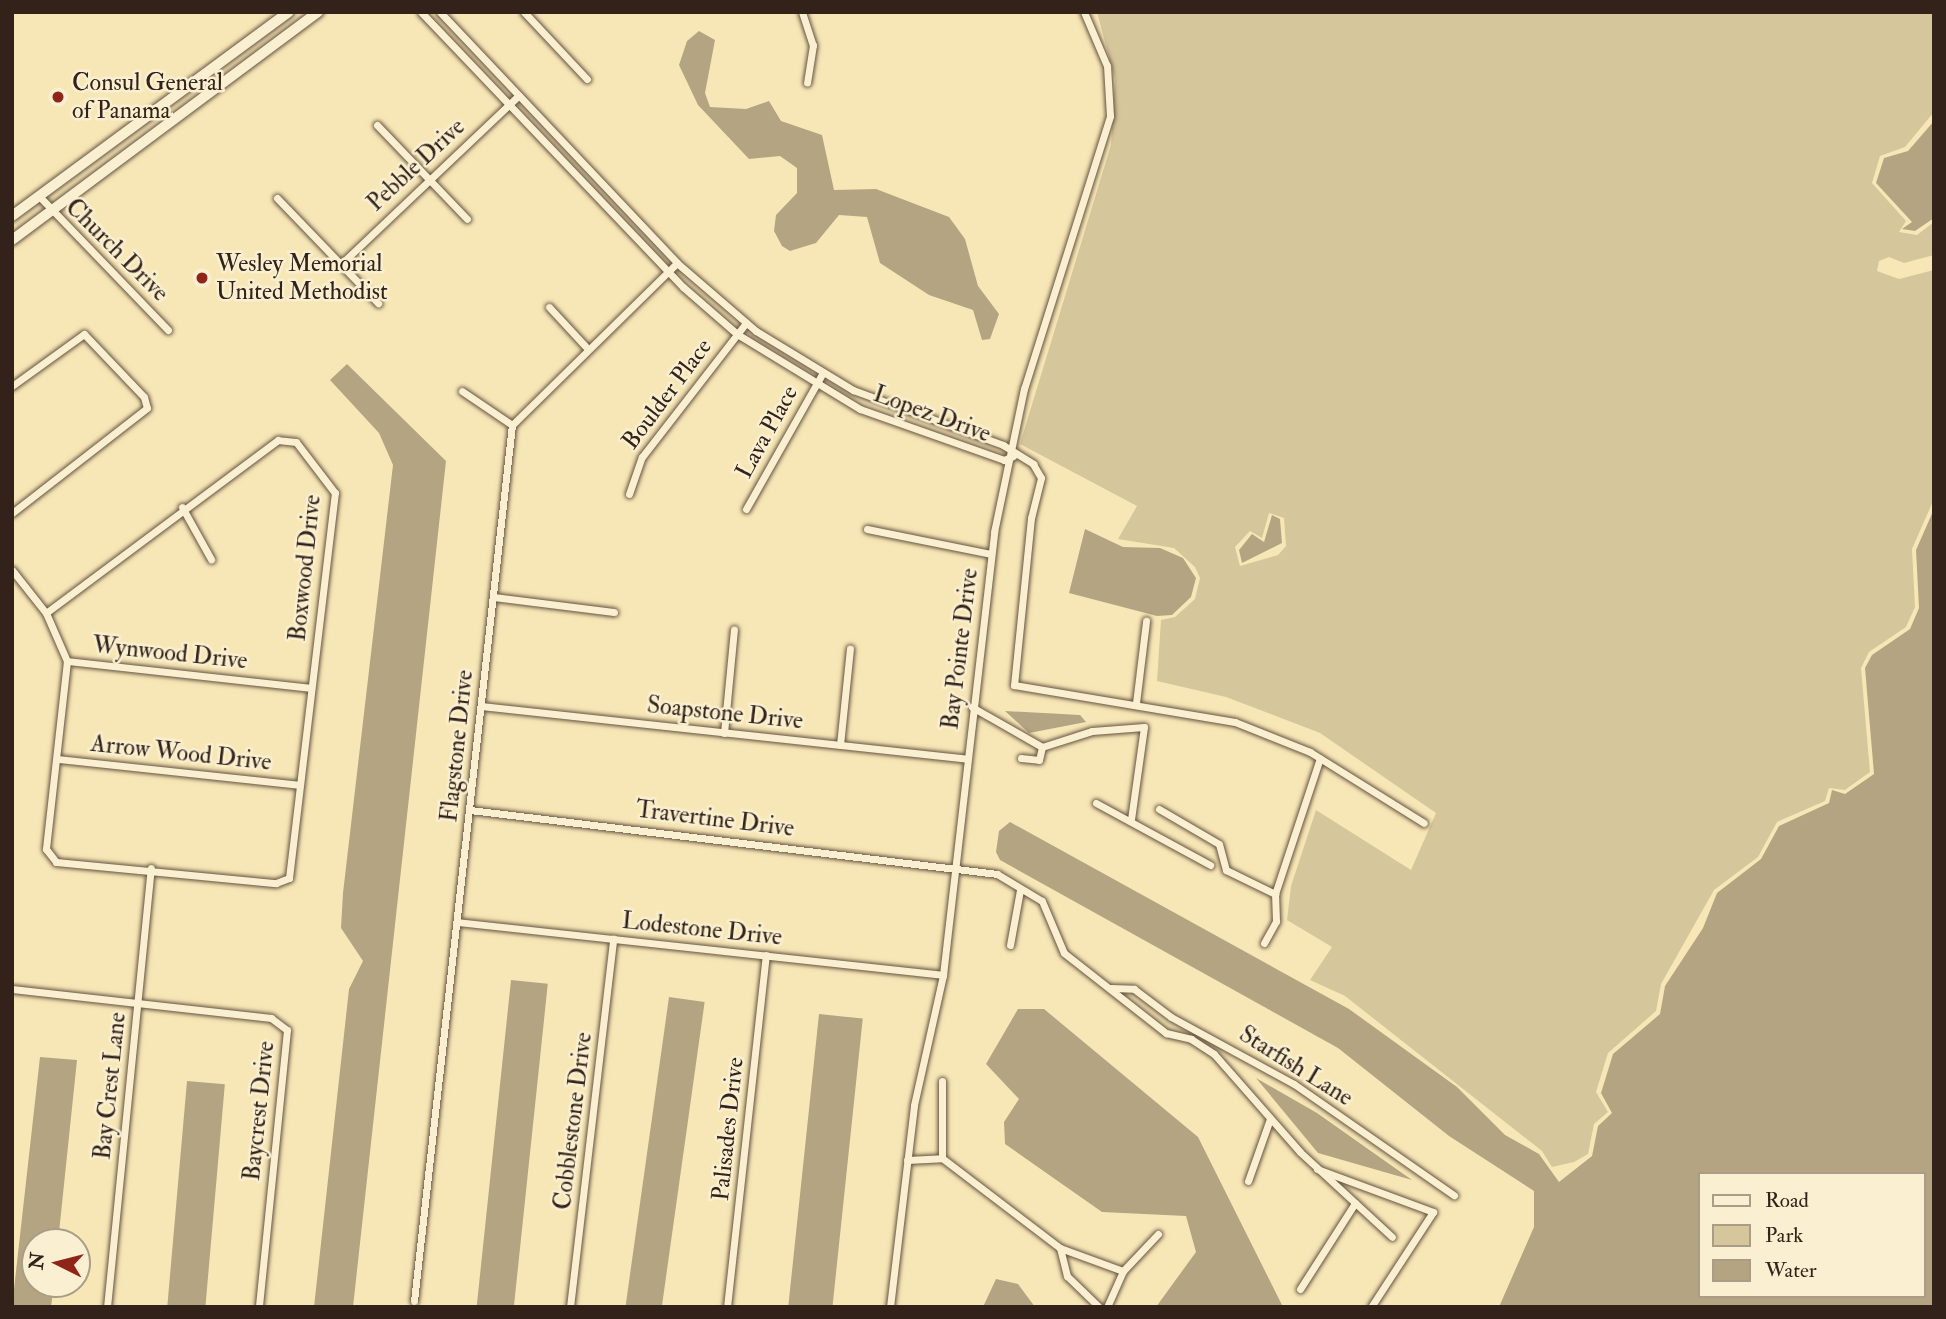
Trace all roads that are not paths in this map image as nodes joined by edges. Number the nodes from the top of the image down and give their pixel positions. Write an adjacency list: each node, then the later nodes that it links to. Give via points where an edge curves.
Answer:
1 (289, 12): 14 (main road)
2 (318, 12): 16 (main road)
3 (421, 12): 11 (street, Lopez Drive)
4 (440, 12): 10 (street, Lopez Drive)
5 (524, 12): 8 (street)
6 (802, 12): 9 (street, via 813,45)
7 (1084, 12): 34 (street, Bay Pointe Drive, via 1107,66 1110,116 1024,389)
8 (587, 79)
9 (807, 83)
10 (519, 95): 11 (street, Pebble Drive); 20 (street, Lopez Drive)
11 (509, 105): 13 (street, Pebble Drive); 22 (street, Lopez Drive)
12 (377, 125): 13 (street)
13 (427, 180): 18 (street); 21 (street, Pebble Drive)
14 (39, 197): 16 (street, Church Drive); 17 (main road)
15 (277, 198): 21 (street)
16 (50, 211): 19 (main road); 26 (street, Church Drive)
17 (12, 216)
18 (467, 219)
19 (12, 240)
20 (677, 263): 22 (street); 25 (street, Lopez Drive)
21 (341, 264): 23 (street)
22 (668, 272): 27 (street, Lopez Drive); 28 (street)
23 (379, 303)
24 (550, 307): 28 (street)
25 (746, 323): 27 (street, Boulder Place); 29 (street, Lopez Drive)
26 (168, 330)
27 (737, 334): 31 (street, Lopez Drive); 35 (street, Boulder Place, via 636,465)
28 (587, 348): 33 (street)
29 (822, 374): 31 (street, Lava Place); 34 (street, Lopez Drive, via 899,411 1003,445)
30 (12, 386): 38 (street, via 83,334 144,397 147,408)
31 (816, 386): 34 (street, Lopez Drive, via 912,430 1004,460); 37 (street, Lava Place)
32 (462, 391): 33 (street)
33 (512, 425): 43 (street, Flagstone Drive)
34 (1013, 456): 40 (street, Bay Pointe Drive); 51 (street, via 1033,464 1041,478 1031,518 1014,685)
35 (629, 494)
36 (182, 507): 41 (street); 45 (street, Boxwood Drive); 50 (street, Boxwood Drive, via 278,440 296,442 330,479 335,493)
37 (746, 509)
38 (12, 513)
39 (867, 529): 40 (street)
40 (991, 554): 53 (street, Bay Pointe Drive)
41 (211, 559)
42 (12, 570): 45 (street)
43 (493, 597): 44 (street); 52 (street, Flagstone Drive)
44 (614, 612)
45 (46, 613): 49 (street)
46 (1146, 621): 51 (street)
47 (734, 629): 54 (street)
48 (850, 649): 55 (street)
49 (67, 661): 50 (street, Wynwood Drive); 59 (street)
50 (312, 688): 61 (street, Boxwood Drive)
51 (1136, 703): 58 (street, via 1235,722)
52 (481, 706): 54 (street, Soapstone Drive); 64 (street, Flagstone Drive)
53 (972, 707): 56 (street); 60 (street, Bay Pointe Drive)
54 (724, 733): 55 (street, Soapstone Drive)
55 (840, 745): 60 (street, Soapstone Drive)
56 (1042, 747): 57 (street, via 1039,760); 65 (street, via 1091,731 1144,727)
57 (1021, 758)
58 (1320, 758): 66 (street); 71 (street)
59 (58, 759): 61 (street, Arrow Wood Drive); 69 (street, via 47,849 56,862)
60 (965, 759): 68 (street, Bay Pointe Drive)
61 (300, 785): 69 (street, Boxwood Drive, via 289,878 276,883)
62 (1096, 803): 65 (street)
63 (1158, 809): 71 (street, via 1219,844 1226,870)
64 (470, 810): 68 (street, Travertine Drive); 72 (street, Flagstone Drive)
65 (1131, 818): 67 (street)
66 (1424, 823)
67 (1210, 865)
68 (955, 866): 70 (street, Travertine Drive, via 997,874); 77 (street, Bay Pointe Drive)
69 (151, 868): 80 (street, Bay Crest Lane)
70 (1020, 890): 75 (street); 78 (street, Travertine Drive, via 1041,901 1065,953)
71 (1276, 894): 74 (street, via 1276,921)
72 (457, 922): 73 (street, Lodestone Drive); 94 (street, Flagstone Drive)
73 (613, 939): 76 (street, Lodestone Drive); 97 (street, Cobblestone Drive)
74 (1264, 943)
75 (1010, 946)
76 (766, 955): 77 (street, Lodestone Drive); 98 (street, Palisades Drive)
77 (943, 975): 84 (street, Bay Pointe Drive)
78 (1111, 988): 82 (street, Travertine Drive, via 1166,1034 1214,1054); 87 (street, Starfish Lane, via 1134,989 1171,1017 1294,1084)
79 (12, 989): 80 (street, Baycrest Drive)
80 (138, 1001): 95 (street, Bay Crest Lane); 96 (street, Baycrest Drive, via 271,1018 287,1030)
81 (942, 1081): 83 (street)
82 (1270, 1119): 85 (street, Travertine Drive); 86 (street)
83 (942, 1158): 84 (street); 91 (street)
84 (907, 1160): 99 (street, Bay Pointe Drive)
85 (1317, 1169): 88 (street, Travertine Drive); 102 (street, via 1433,1212)
86 (1248, 1181)
87 (1454, 1195)
88 (1355, 1203): 90 (street, Travertine Drive); 93 (street)
89 (1158, 1234): 92 (street)
90 (1392, 1237)
91 (1060, 1248): 92 (street); 100 (street, via 1067,1276)
92 (1123, 1271): 101 (street)
93 (1300, 1289)
94 (414, 1301)
95 (107, 1307)
96 (259, 1307)
97 (570, 1307)
98 (727, 1307)
99 (890, 1307)
100 (1099, 1307)
101 (1107, 1307)
102 (1371, 1307)

